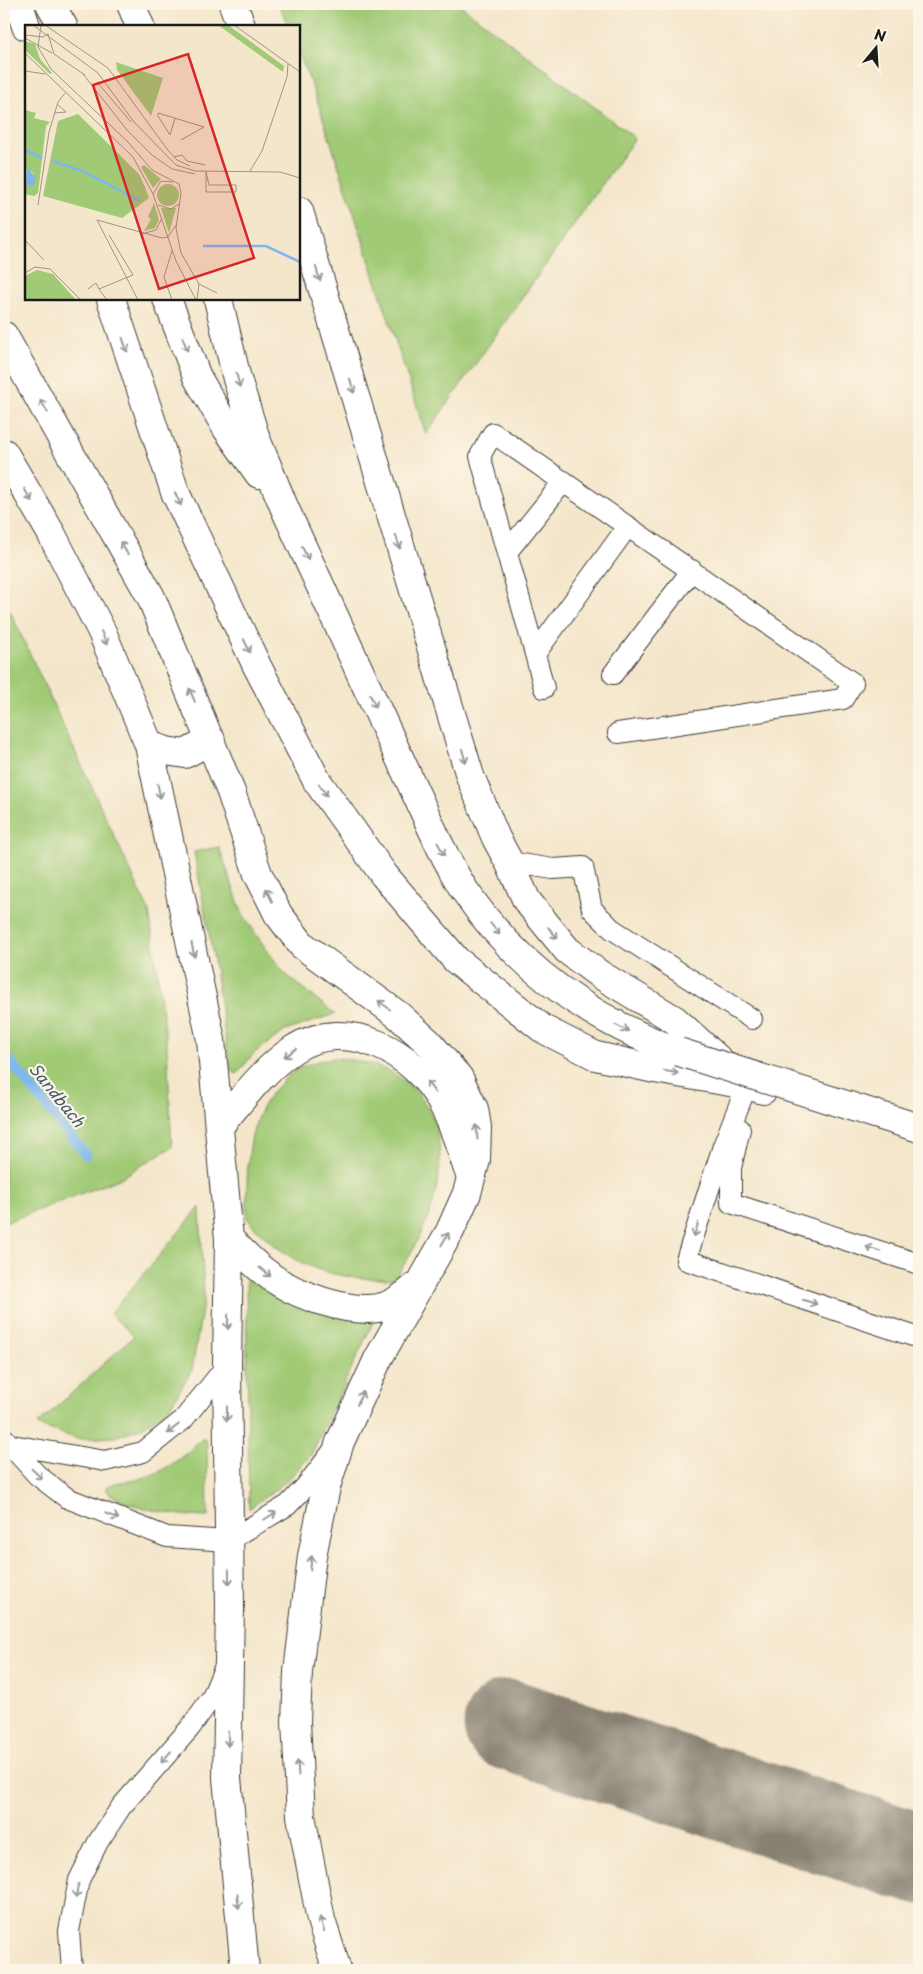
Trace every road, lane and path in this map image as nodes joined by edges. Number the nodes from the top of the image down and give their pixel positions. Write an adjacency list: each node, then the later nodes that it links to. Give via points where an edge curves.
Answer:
1 (19, 4): 5 (street)
2 (50, 4): 6 (street)
3 (131, 4): 7 (street)
4 (233, 4): 8 (street)
5 (26, 25)
6 (62, 25)
7 (140, 25)
8 (241, 25)
9 (300, 214): 26 (street, one-way to 26, via 470,776 496,838)
10 (111, 300): 28 (street, one-way to 28, via 174,492 316,781 384,875 456,960 543,1029 596,1056)
11 (167, 300): 16 (street, one-way to 16, via 197,377 227,429)
12 (218, 300): 16 (street, one-way to 16, via 237,379 256,439)
13 (4, 336): 24 (street, one-way to 13, via 151,597)
14 (4, 453): 25 (street, one-way to 25, via 51,533 102,632)
15 (564, 481): 17 (lane); 18 (lane); 18 (lane, via 494,433 480,456)
16 (285, 509): 30 (street, one-way to 30, bridge, via 439,844 470,896 520,956 574,1000 620,1028 649,1041)
17 (628, 526): 19 (lane); 20 (lane)
18 (507, 552): 20 (lane)
19 (692, 570): 21 (lane); 23 (lane, via 853,682 843,700)
20 (535, 654): 22 (lane)
21 (612, 674)
22 (544, 688)
23 (618, 733)
24 (211, 740): 25 (street, via 185,754); 32 (street, one-way to 24, via 476,1160 477,1127 474,1109 459,1078 398,1015 302,945 284,922 258,874)
25 (149, 744): 29 (street, one-way to 29, via 211,1040)
26 (510, 862): 27 (lane, via 553,869 583,867 592,909 612,930); 28 (street, one-way to 28, via 527,901 567,950 599,974 675,1020)
27 (752, 1019)
28 (747, 1085): 31 (street); 34 (lane, one-way to 28, via 731,1203 731,1168); 36 (lane, one-way to 36, via 723,1146 686,1260)
29 (220, 1125): 32 (street, one-way to 29, via 442,1103 428,1082 398,1055 351,1036 325,1037 296,1048 267,1071); 33 (street)
30 (919, 1128)
31 (919, 1141)
32 (471, 1180): 35 (street, one-way to 32, via 450,1232)
33 (229, 1239): 35 (street, one-way to 35, via 279,1283 330,1303 358,1308 384,1306 404,1297); 37 (street, one-way to 37)
34 (919, 1264)
35 (421, 1281): 39 (street, one-way to 35, via 378,1359)
36 (919, 1338)
37 (227, 1365): 38 (lane, one-way to 38, via 183,1420 143,1452 105,1461); 40 (street, one-way to 40)
38 (8, 1442): 40 (lane, one-way to 40, via 36,1475 67,1498 167,1537)
39 (340, 1442): 40 (lane, one-way to 39, via 288,1505); 44 (street, one-way to 39, via 321,1920 301,1816 296,1722 298,1672 312,1556 326,1488)
40 (228, 1541): 41 (street, one-way to 41)
41 (228, 1657): 42 (lane, one-way to 42, via 212,1697 190,1728 121,1807 79,1880 69,1931); 43 (street, one-way to 43, via 227,1778)
42 (72, 1970)
43 (245, 1970)
44 (338, 1970)

